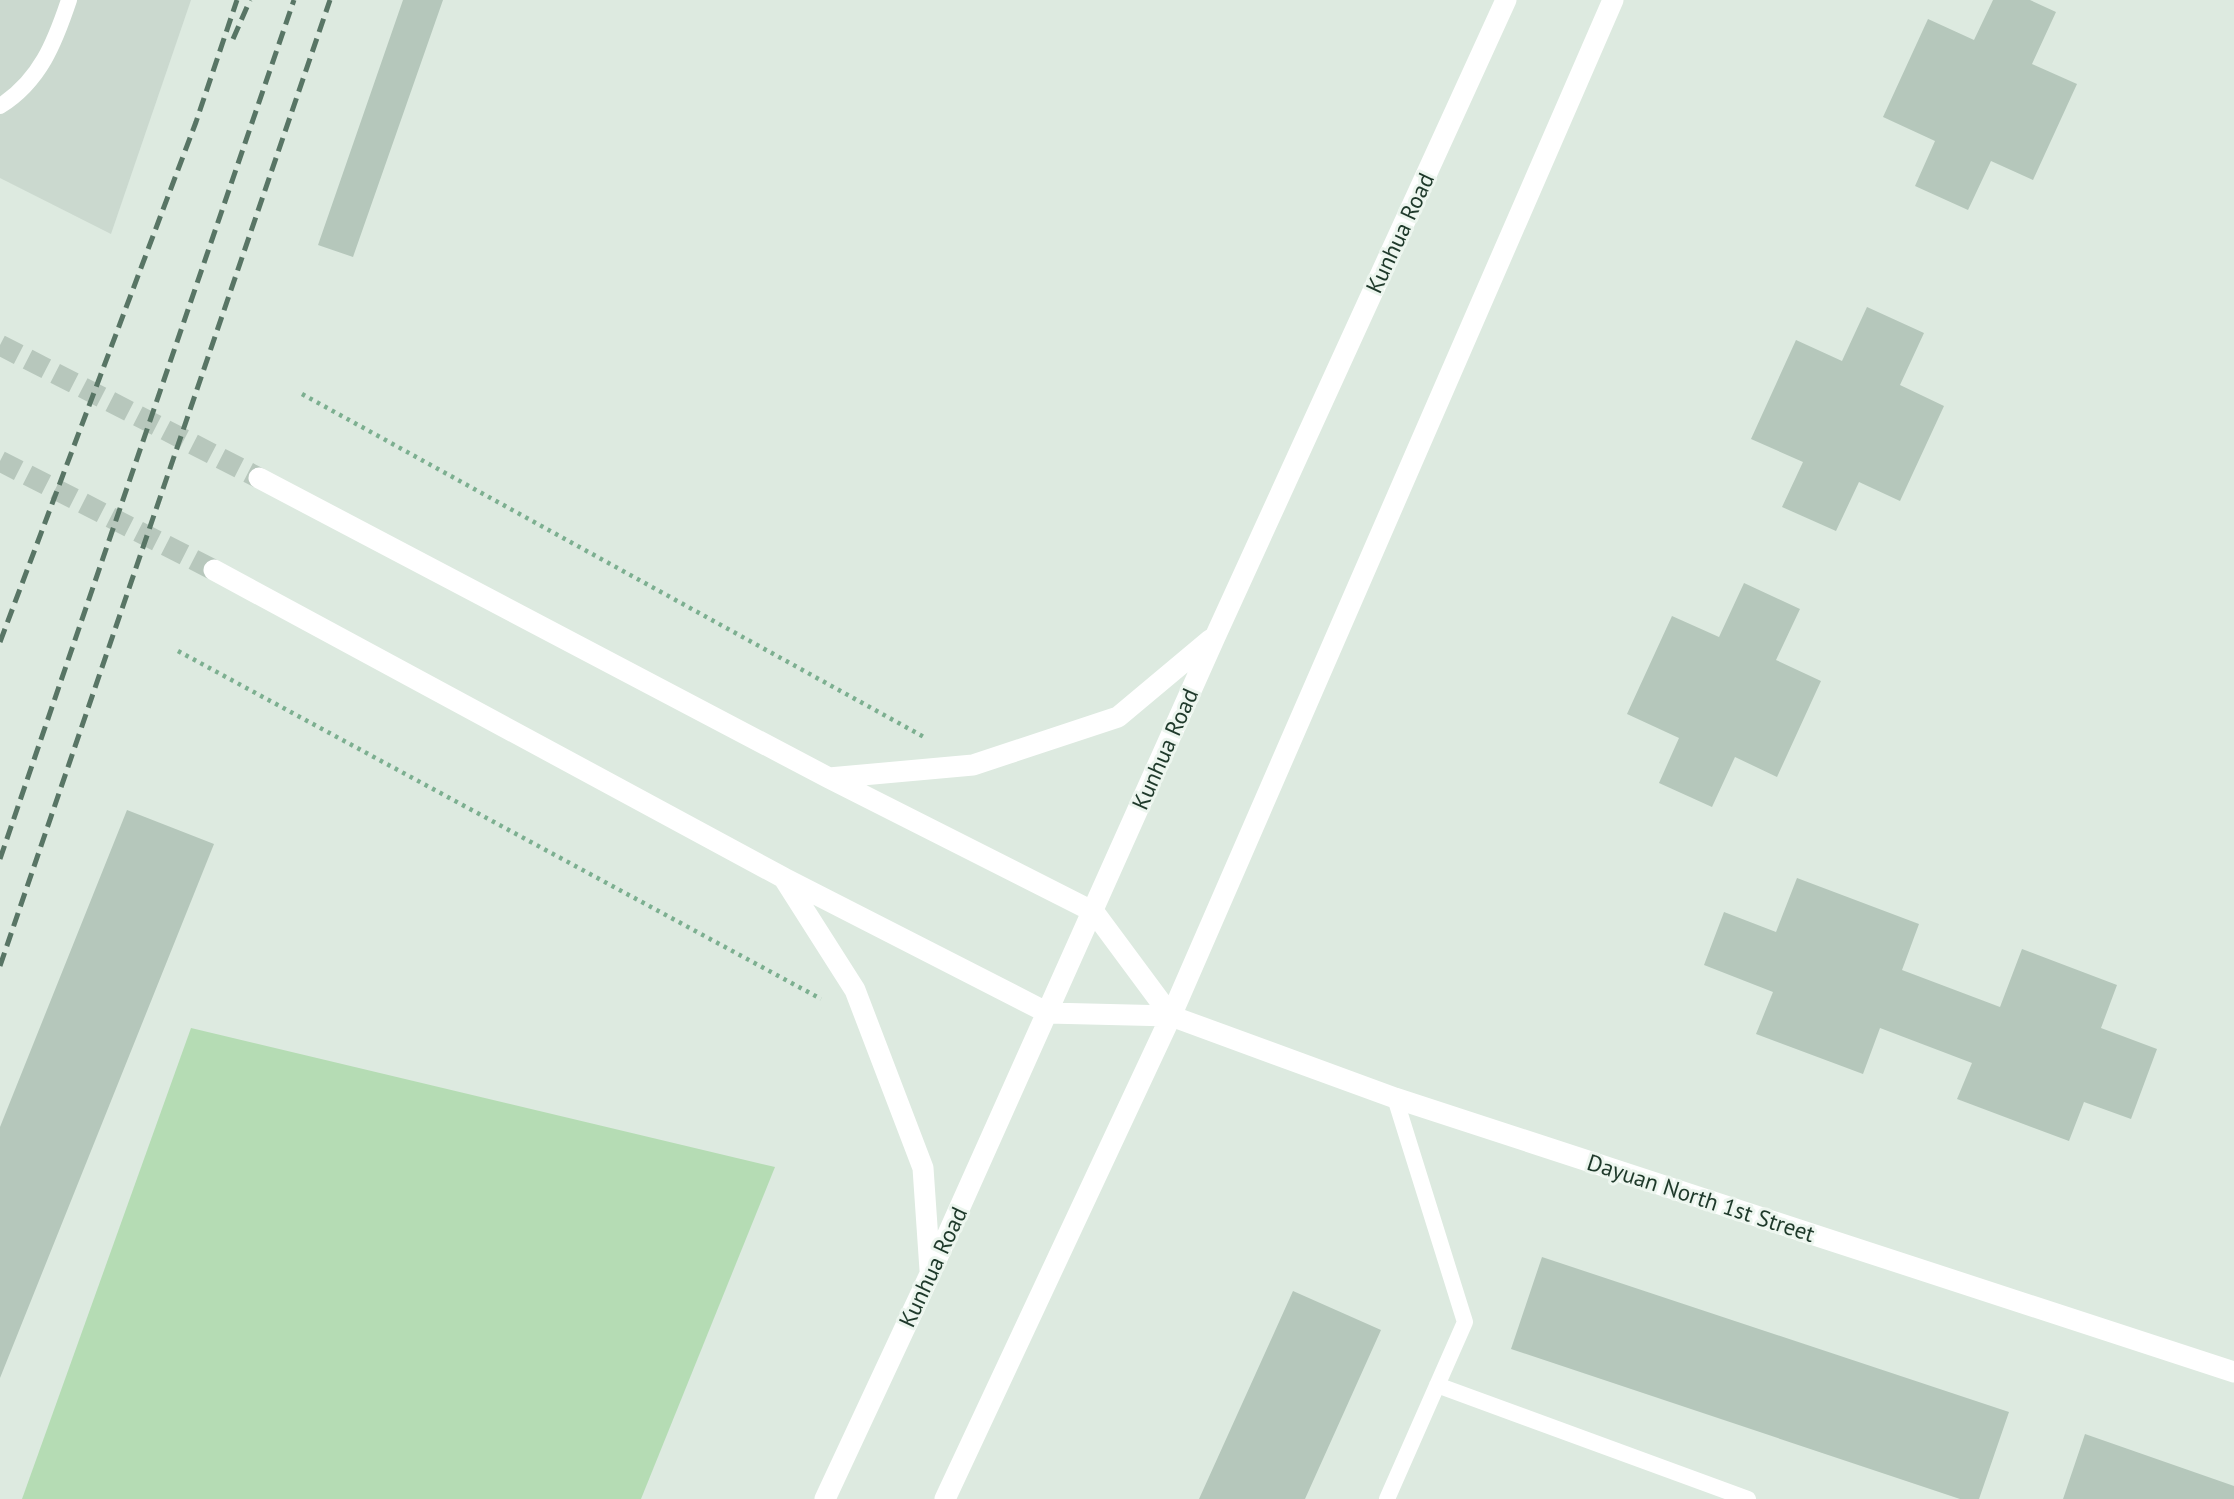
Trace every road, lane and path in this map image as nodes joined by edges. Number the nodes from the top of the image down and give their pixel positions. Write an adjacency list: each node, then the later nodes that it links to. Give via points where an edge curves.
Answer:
1 (69, 0): 4 (lane, via 53,46 36,74)
2 (1506, 0): 8 (main road, Kunhua Road)
3 (1613, 0): 15 (main road)
4 (0, 106)
5 (302, 394): 10 (path)
6 (259, 478): 11 (main road)
7 (214, 570): 12 (main road)
8 (1215, 637): 11 (main road, via 1118,717 973,765); 13 (main road, Kunhua Road)
9 (178, 651): 16 (path)
10 (925, 738)
11 (829, 778): 13 (main road)
12 (783, 878): 14 (main road); 16 (main road, via 855,990)
13 (1094, 912): 14 (main road, Kunhua Road); 15 (main road)
14 (1048, 1013): 15 (main road); 18 (main road, Kunhua Road)
15 (1171, 1016): 17 (main road, Dayuan North 1st Street); 22 (main road)
16 (868, 1024): 18 (main road, via 923,1167)
17 (1395, 1098): 19 (main road, Dayuan North 1st Street); 20 (lane, via 1465,1322)
18 (930, 1274): 21 (main road, Kunhua Road)
19 (2234, 1372)
20 (1437, 1385): 23 (lane); 24 (lane)
21 (825, 1499)
22 (945, 1499)
23 (1387, 1499)
24 (1748, 1499)

